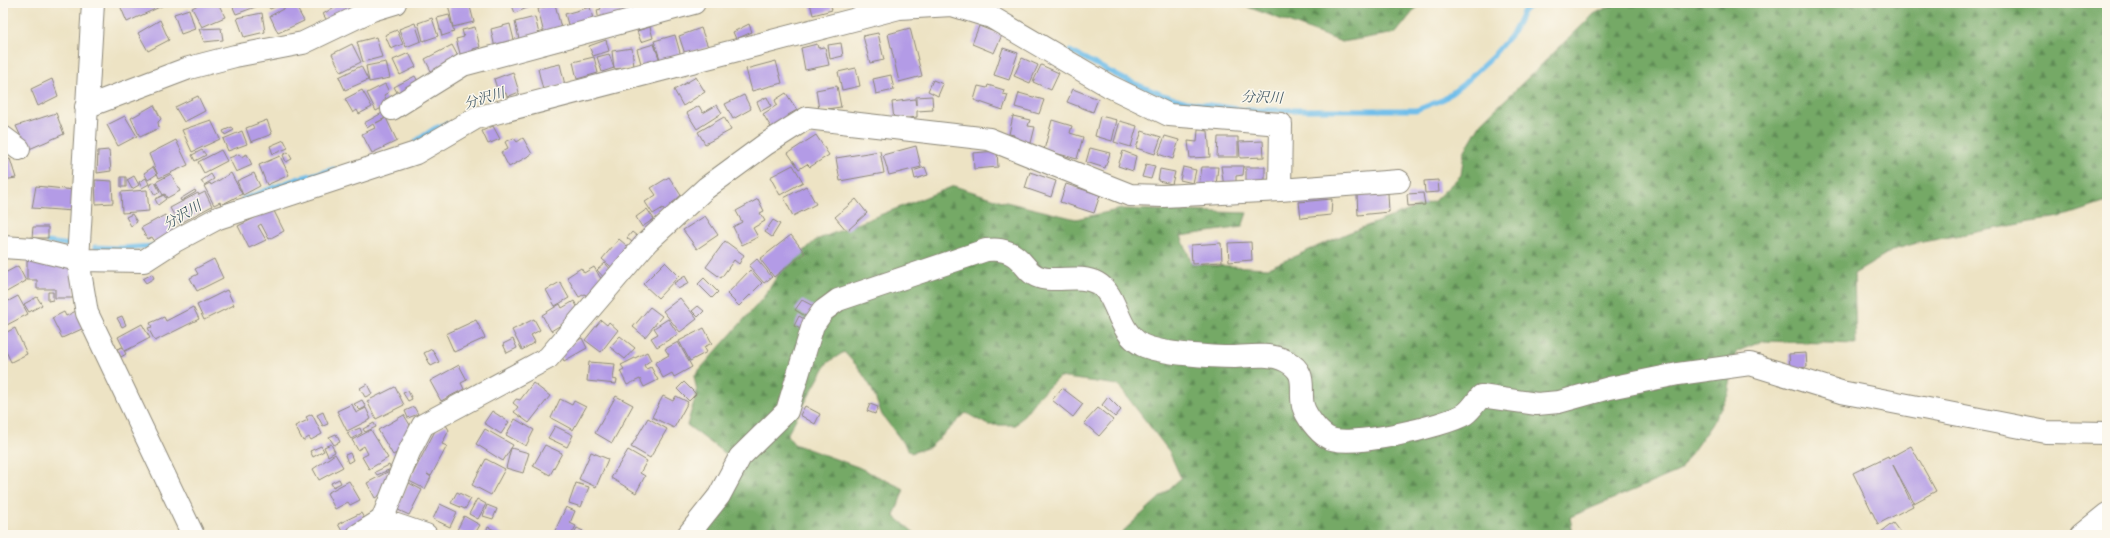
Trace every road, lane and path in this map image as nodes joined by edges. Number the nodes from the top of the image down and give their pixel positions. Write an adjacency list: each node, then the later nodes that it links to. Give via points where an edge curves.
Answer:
1 (94, 3): 4 (street)
2 (395, 3): 4 (street, via 372,10 302,43 189,68)
3 (694, 3): 5 (street, via 463,65)
4 (86, 107): 9 (street)
5 (392, 109)
6 (1398, 180): 7 (street)
7 (1280, 190): 9 (street, via 1282,124 1169,115 1109,86 991,17 952,5 914,7 899,8 476,118 416,153 218,218 144,261); 12 (street, via 1163,196 1130,195 989,139 807,118 706,188 647,242 548,358 423,426 408,452)
8 (3, 247): 9 (street)
9 (78, 260): 14 (street, via 87,313)
10 (2107, 433): 16 (street, via 2046,432 1841,392 1750,364 1678,374 1609,388 1559,402 1537,404 1481,396 1465,414 1440,425 1395,436 1342,441 1327,438 1311,420 1304,406 1303,382 1299,373 1286,361 1271,356 1228,357 1158,350 1143,345 1130,337 1123,328 1110,297 1097,283 1078,279 1042,278 1030,273 1015,256 1000,249 986,250 838,300 823,311 813,324 787,411 740,457 719,496)
11 (2107, 514): 17 (street)
12 (382, 520): 13 (street); 15 (street)
13 (417, 533)
14 (193, 535)
15 (358, 535)
16 (688, 535)
17 (2081, 535)

